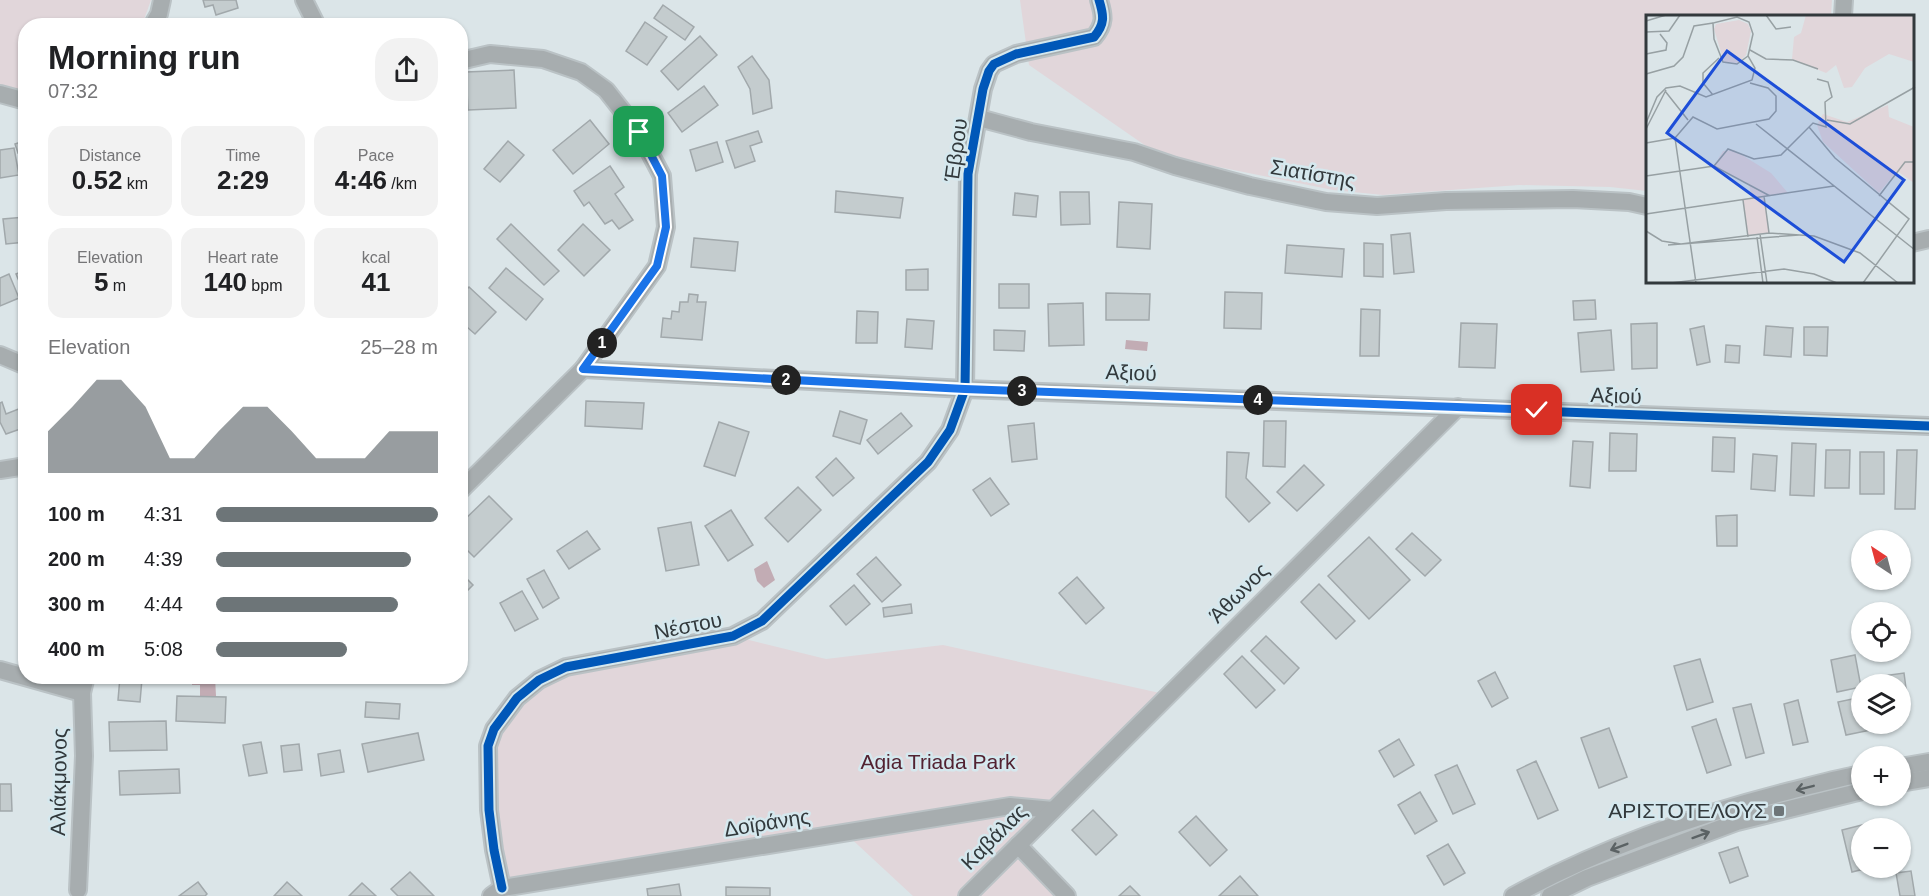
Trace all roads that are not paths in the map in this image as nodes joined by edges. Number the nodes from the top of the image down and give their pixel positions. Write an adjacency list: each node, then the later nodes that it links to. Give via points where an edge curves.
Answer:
1 (162, 0): 4 (street)
2 (304, 0): 5 (street)
3 (1099, 0): 9 (street, Έβρου, via 1104,14 1102,27 1094,37 1016,54 994,64 988,71)
4 (157, 18)
5 (314, 18)
6 (468, 59): 15 (street, via 490,54 543,59 581,72 606,90 626,115 662,176 666,227 657,266)
7 (0, 94): 8 (street)
8 (18, 99)
9 (979, 118): 10 (street, Σιατίστης, via 1134,152 1250,186 1326,202 1377,206 1552,199); 16 (street, Έβρου, via 968,174)
10 (1646, 206)
11 (1929, 239): 12 (street)
12 (1914, 243)
13 (0, 355): 14 (street)
14 (18, 363)
15 (583, 369): 16 (street, Αξιού); 21 (street)
16 (965, 389): 17 (street, Αξιού); 33 (street, Νέστου, via 950,430 928,462 762,621 733,636 566,667 538,680 508,708 490,738 487,759)
17 (1458, 407): 18 (street, Αξιού); 31 (street, Άθωνος)
18 (1929, 426)
19 (18, 467): 20 (street)
20 (0, 470)
21 (468, 483)
22 (0, 670): 23 (street)
23 (18, 673)
24 (84, 685): 34 (street, Αλιάκμονος)
25 (1929, 762): 26 (street)
26 (1911, 765)
27 (1851, 777): 37 (street, one-way to 37, via 1731,806 1579,863)
28 (1929, 778): 29 (street)
29 (1911, 781)
30 (1851, 794): 38 (street, one-way to 30, via 1587,878 1737,822)
31 (1053, 810): 32 (street, Καβάλας); 33 (street, Δοϊράνης, via 1010,806)
32 (1018, 845): 35 (street, Καβάλας); 36 (street)
33 (497, 892)
34 (78, 894)
35 (967, 896)
36 (1067, 896)
37 (1513, 896)
38 (1550, 896)

